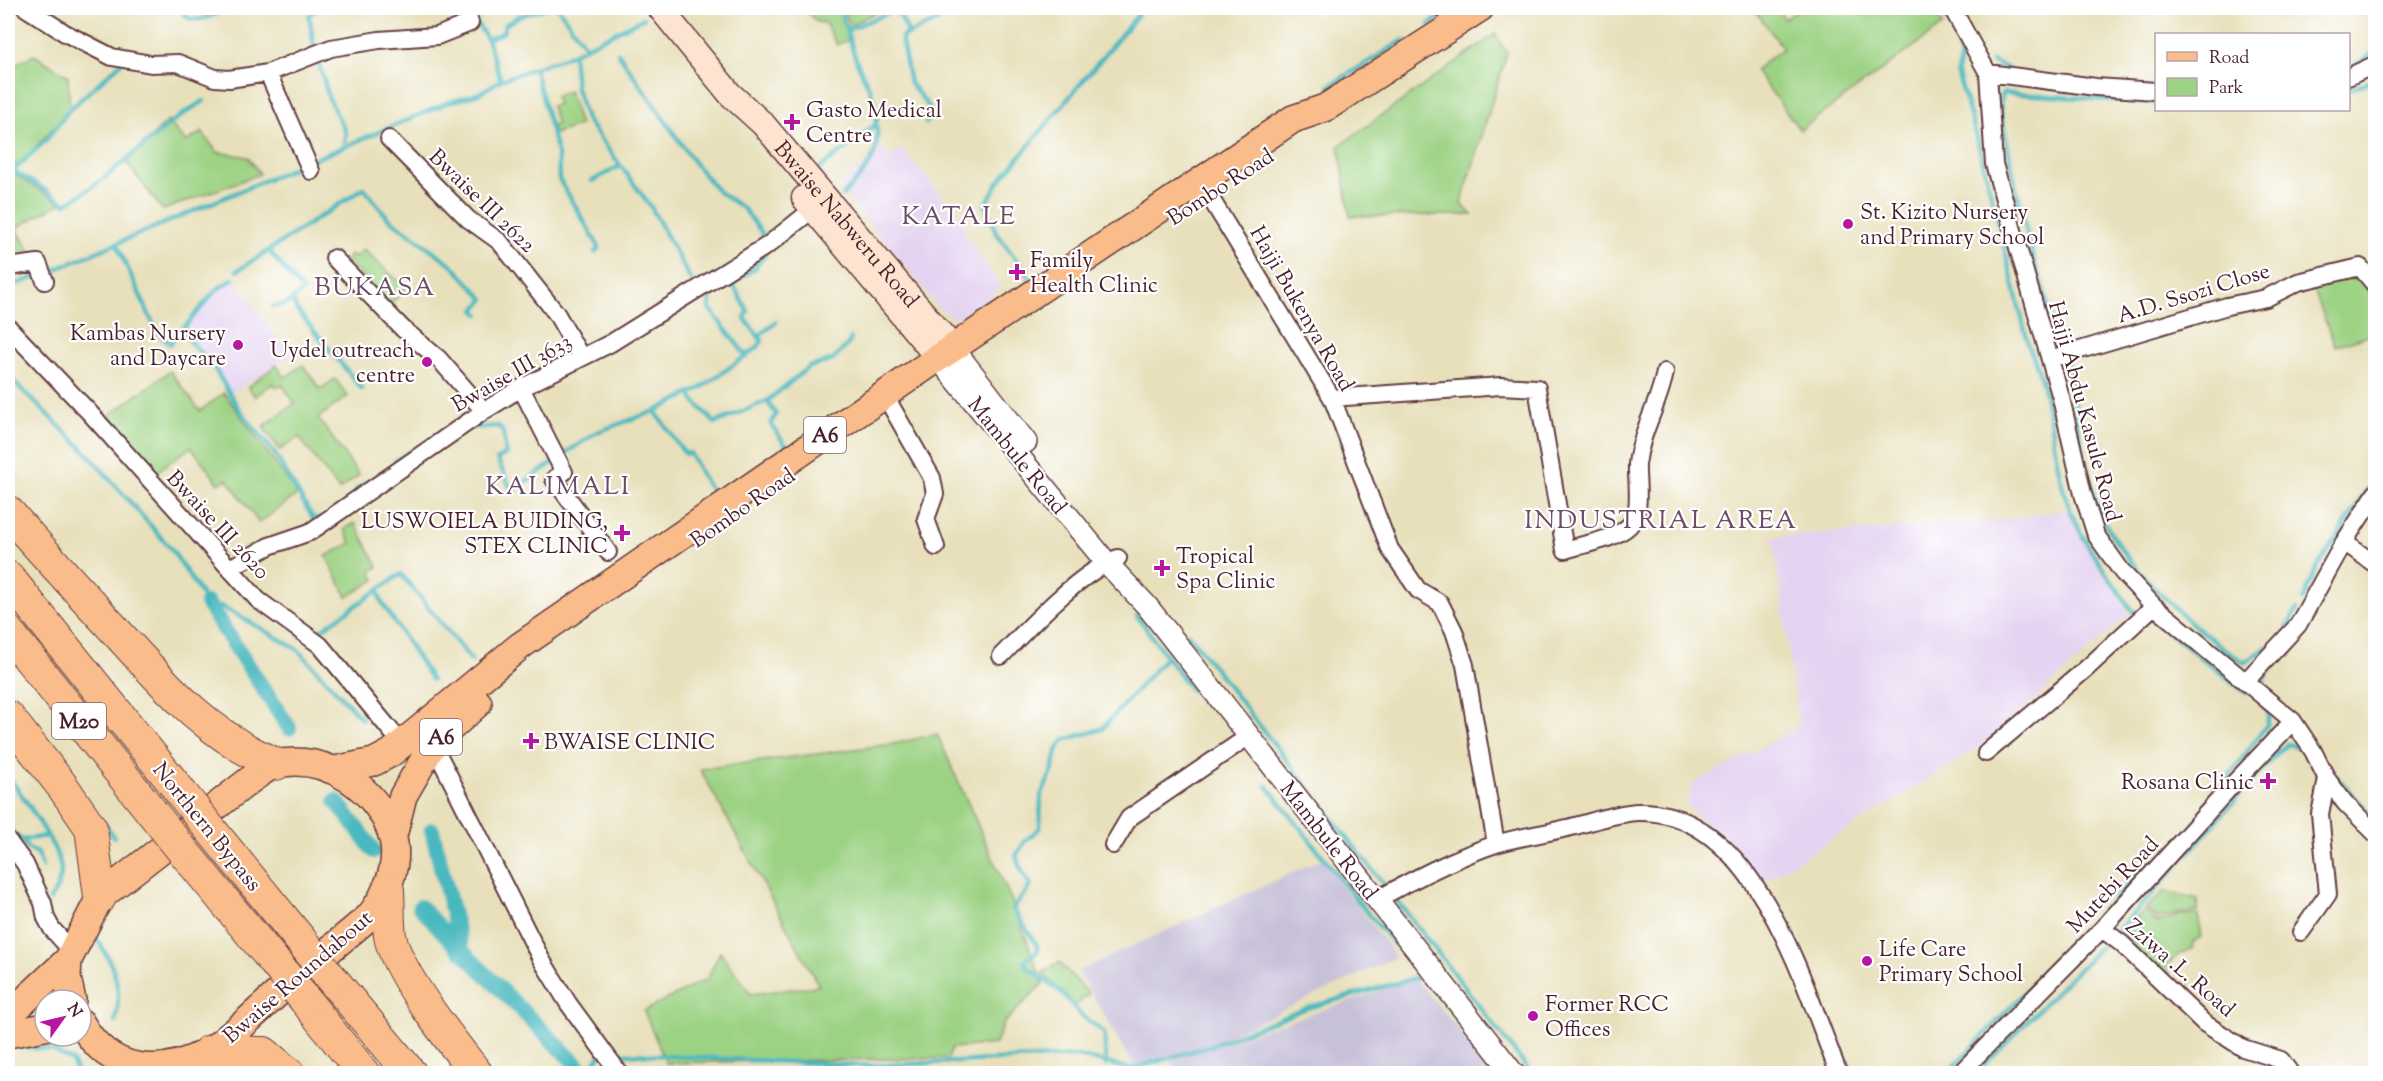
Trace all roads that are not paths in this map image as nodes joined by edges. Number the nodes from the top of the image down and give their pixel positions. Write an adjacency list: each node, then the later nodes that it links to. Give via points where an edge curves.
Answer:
1 (26, 8): 8 (street, via 112,57 151,64 178,63 229,80)
2 (466, 8): 8 (street, via 470,23 437,36 332,48)
3 (660, 8): 12 (main road, Bwaise Nabweru Road)
4 (1480, 8): 6 (main road, Bombo Road)
5 (1952, 8): 9 (street, Hajji Abdu Kasule Road)
6 (1450, 15): 13 (main road, Bombo Road)
7 (2376, 64): 10 (street)
8 (268, 73): 15 (street)
9 (1988, 73): 11 (street); 25 (street, Hajji Abdu Kasule Road, via 1994,164)
10 (2350, 77)
11 (2155, 92)
12 (730, 94): 17 (main road, Bwaise Nabweru Road, via 751,134); 24 (main road, Bwaise Nabweru Road, via 763,124)
13 (1324, 108): 16 (main road, Bombo Road / A6, via 1302,132); 24 (main road, Bombo Road / A6, via 1293,119)
14 (388, 139): 23 (street, Bwaise III 2622, via 468,219 500,242 556,313)
15 (309, 163)
16 (1208, 194): 24 (main road, Bombo Road / A6); 28 (street, Hajji Bukenya Road)
17 (813, 209): 23 (street, Bwaise III 3633, via 768,245 611,343); 24 (main road, Bwaise Nabweru Road)
18 (334, 258): 30 (street, via 403,329 439,359)
19 (8, 267): 20 (street, via 39,264)
20 (45, 281)
21 (2376, 286): 25 (street, A.D. Ssozi Close, via 2360,267 2332,273 2298,282 2266,298)
22 (8, 327): 38 (street, Bwaise III 2620)
23 (581, 357): 27 (street, Bwaise III 3633)
24 (950, 359): 29 (main road, Bombo Road); 36 (street, Mambule Road); 47 (main road, Bombo Road / A6, via 520,646)
25 (2050, 359): 40 (street, Hajji Abdu Kasule Road, via 2082,494 2096,534 2123,573)
26 (1665, 372): 28 (street, via 1661,395 1643,436 1637,463 1636,512 1631,524 1621,532 1565,550 1537,388 1501,386)
27 (521, 388): 30 (street, Bwaise III 3633); 35 (street, via 564,472 554,479)
28 (1332, 398): 56 (street, Hajji Bukenya Road, via 1390,549 1418,590 1440,603 1460,645)
29 (891, 406): 34 (street, via 932,478 935,494 926,519); 48 (main road, Bombo Road / A6, via 524,661)
30 (484, 411): 38 (street, Bwaise III 3633, via 310,532 269,546)
31 (2376, 493): 33 (street)
32 (8, 512): 50 (highway, via 200,718 239,747)
33 (2344, 542): 37 (street); 43 (street, via 2298,625)
34 (936, 548)
35 (608, 552)
36 (1112, 560): 42 (street, via 1041,616); 46 (street, Mambule Road)
37 (2376, 565)
38 (230, 568): 47 (street, Bwaise III 2620, via 258,600 320,645)
39 (8, 577): 74 (highway, Northern Bypass, bridge)
40 (2154, 606): 43 (street, Hajji Abdu Kasule Road); 49 (street)
41 (8, 632): 73 (highway, Northern Bypass / M20, bridge)
42 (1001, 656)
43 (2246, 681): 45 (street, Hajji Abdu Kasule Road)
44 (8, 717): 59 (highway, via 91,828)
45 (2294, 721): 52 (street, Hajji Abdu Kasule Road); 61 (street, Mutebi Road)
46 (1249, 736): 57 (street, via 1129,818); 60 (street, Mambule Road)
47 (402, 744): 51 (main road, Bombo Road / A6, via 374,762)
48 (433, 744): 54 (main road, Bombo Road / A6, via 403,796); 76 (street, via 540,959)
49 (1986, 753)
50 (276, 764): 51 (main road, Bwaise Roundabout, via 305,763); 59 (main road)
51 (335, 770): 54 (main road, Bwaise Roundabout, via 369,797)
52 (2327, 779): 53 (street, Hajji Abdu Kasule Road); 62 (street, via 2320,814 2328,894)
53 (2376, 834)
54 (393, 836): 58 (main road, Bwaise Roundabout)
55 (8, 841): 63 (street, via 25,864 44,903 46,918)
56 (1496, 844): 60 (street); 78 (street, via 1638,812 1671,817 1710,834 1731,854 1783,935)
57 (1113, 845)
58 (388, 890): 69 (main road, Bwaise Roundabout, via 370,916); 75 (highway, via 390,937 399,959 417,992)
59 (100, 897): 63 (main road)
60 (1376, 900): 77 (street, Mambule Road)
61 (2102, 928): 79 (street, Mutebi Road); 80 (street, Zziwa .L. Road, via 2204,1023 2243,1048 2281,1060)
62 (2301, 932)
63 (70, 956): 64 (main road); 65 (main road)
64 (69, 988)
65 (8, 1016)
66 (33, 1029): 67 (main road)
67 (8, 1034)
68 (93, 1042): 70 (main road, Bwaise Roundabout)
69 (208, 1052): 71 (main road, Bwaise Roundabout); 72 (highway, via 264,1053)
70 (113, 1067): 71 (main road, Bwaise Roundabout)
71 (170, 1070)
72 (289, 1074)
73 (364, 1074)
74 (411, 1074)
75 (477, 1074)
76 (620, 1074)
77 (1514, 1074)
78 (1839, 1074)
79 (1959, 1074)
80 (2291, 1074)

